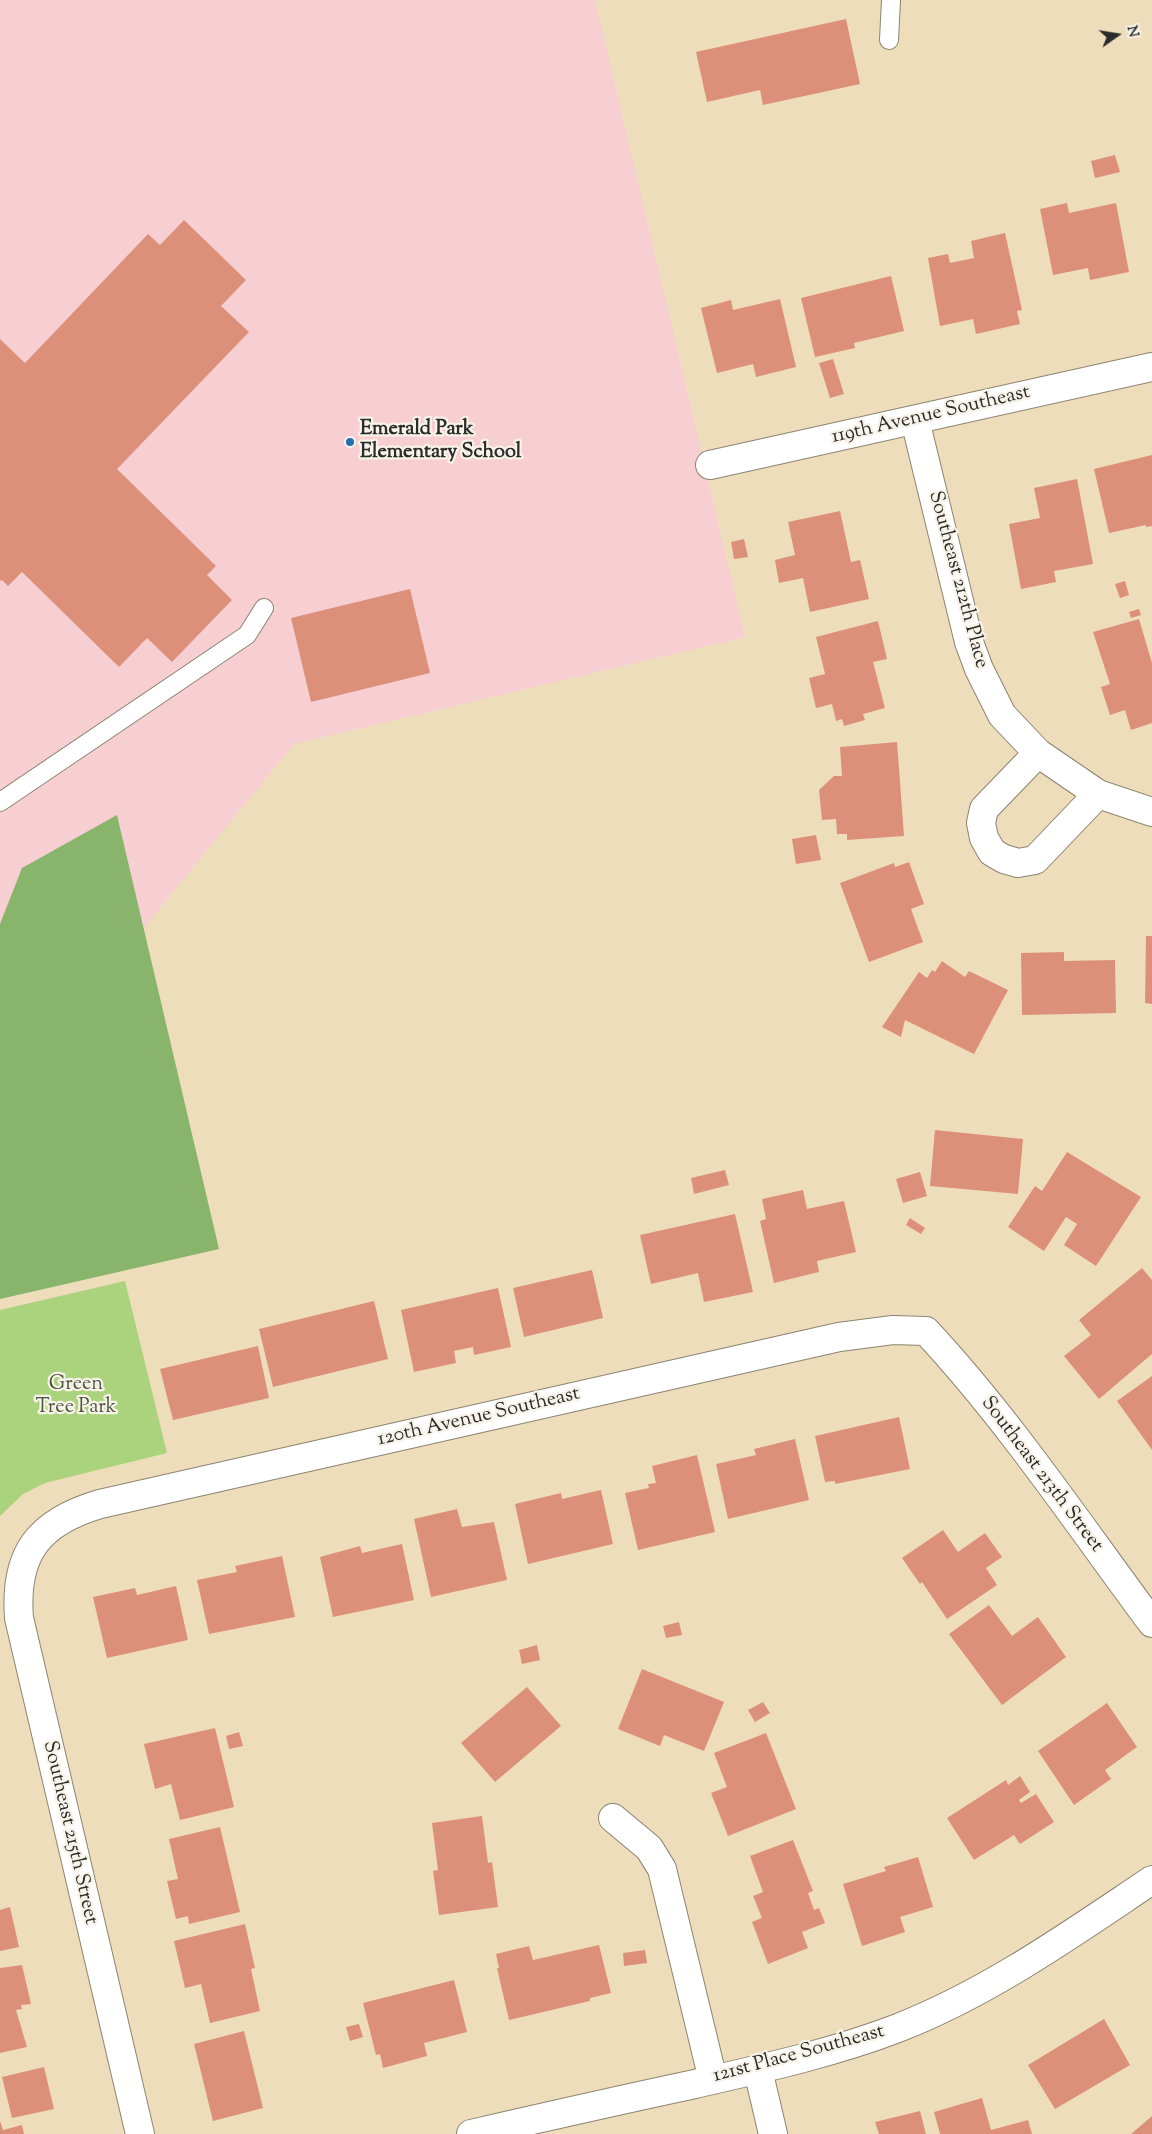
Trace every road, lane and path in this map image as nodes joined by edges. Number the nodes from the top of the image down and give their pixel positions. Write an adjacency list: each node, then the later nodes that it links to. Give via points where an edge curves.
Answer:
1 (891, 0): 2 (lane)
2 (889, 40)
3 (1152, 367): 4 (street, 119th Avenue Southeast)
4 (915, 420): 5 (street, 119th Avenue Southeast); 7 (street, Southeast 212th Place, via 962,615 979,669 1002,714)
5 (710, 465)
6 (264, 608): 9 (lane, via 247,635)
7 (1038, 753): 8 (street, Southeast 212th Place); 8 (street, via 984,809 981,823 984,838 992,852 1018,863 1035,860)
8 (1098, 794): 10 (street, Southeast 212th Place)
9 (0, 802)
10 (1152, 812)
11 (926, 1331): 12 (street, 120th Avenue Southeast, via 893,1330 839,1337 100,1504 75,1511); 13 (street, Southeast 213th Street, via 1015,1438)
12 (40, 1535): 18 (street, Southeast 215th Street, via 21,1569 17,1592 19,1618)
13 (1152, 1623)
14 (613, 1818): 17 (street, via 649,1848 662,1869)
15 (1152, 1880): 16 (street, 121st Place Southeast, via 1044,1952 953,2004 899,2028 840,2048)
16 (758, 2070): 17 (street, 121st Place Southeast); 20 (street)
17 (713, 2080): 19 (street, 121st Place Southeast)
18 (140, 2134)
19 (471, 2134)
20 (773, 2134)

